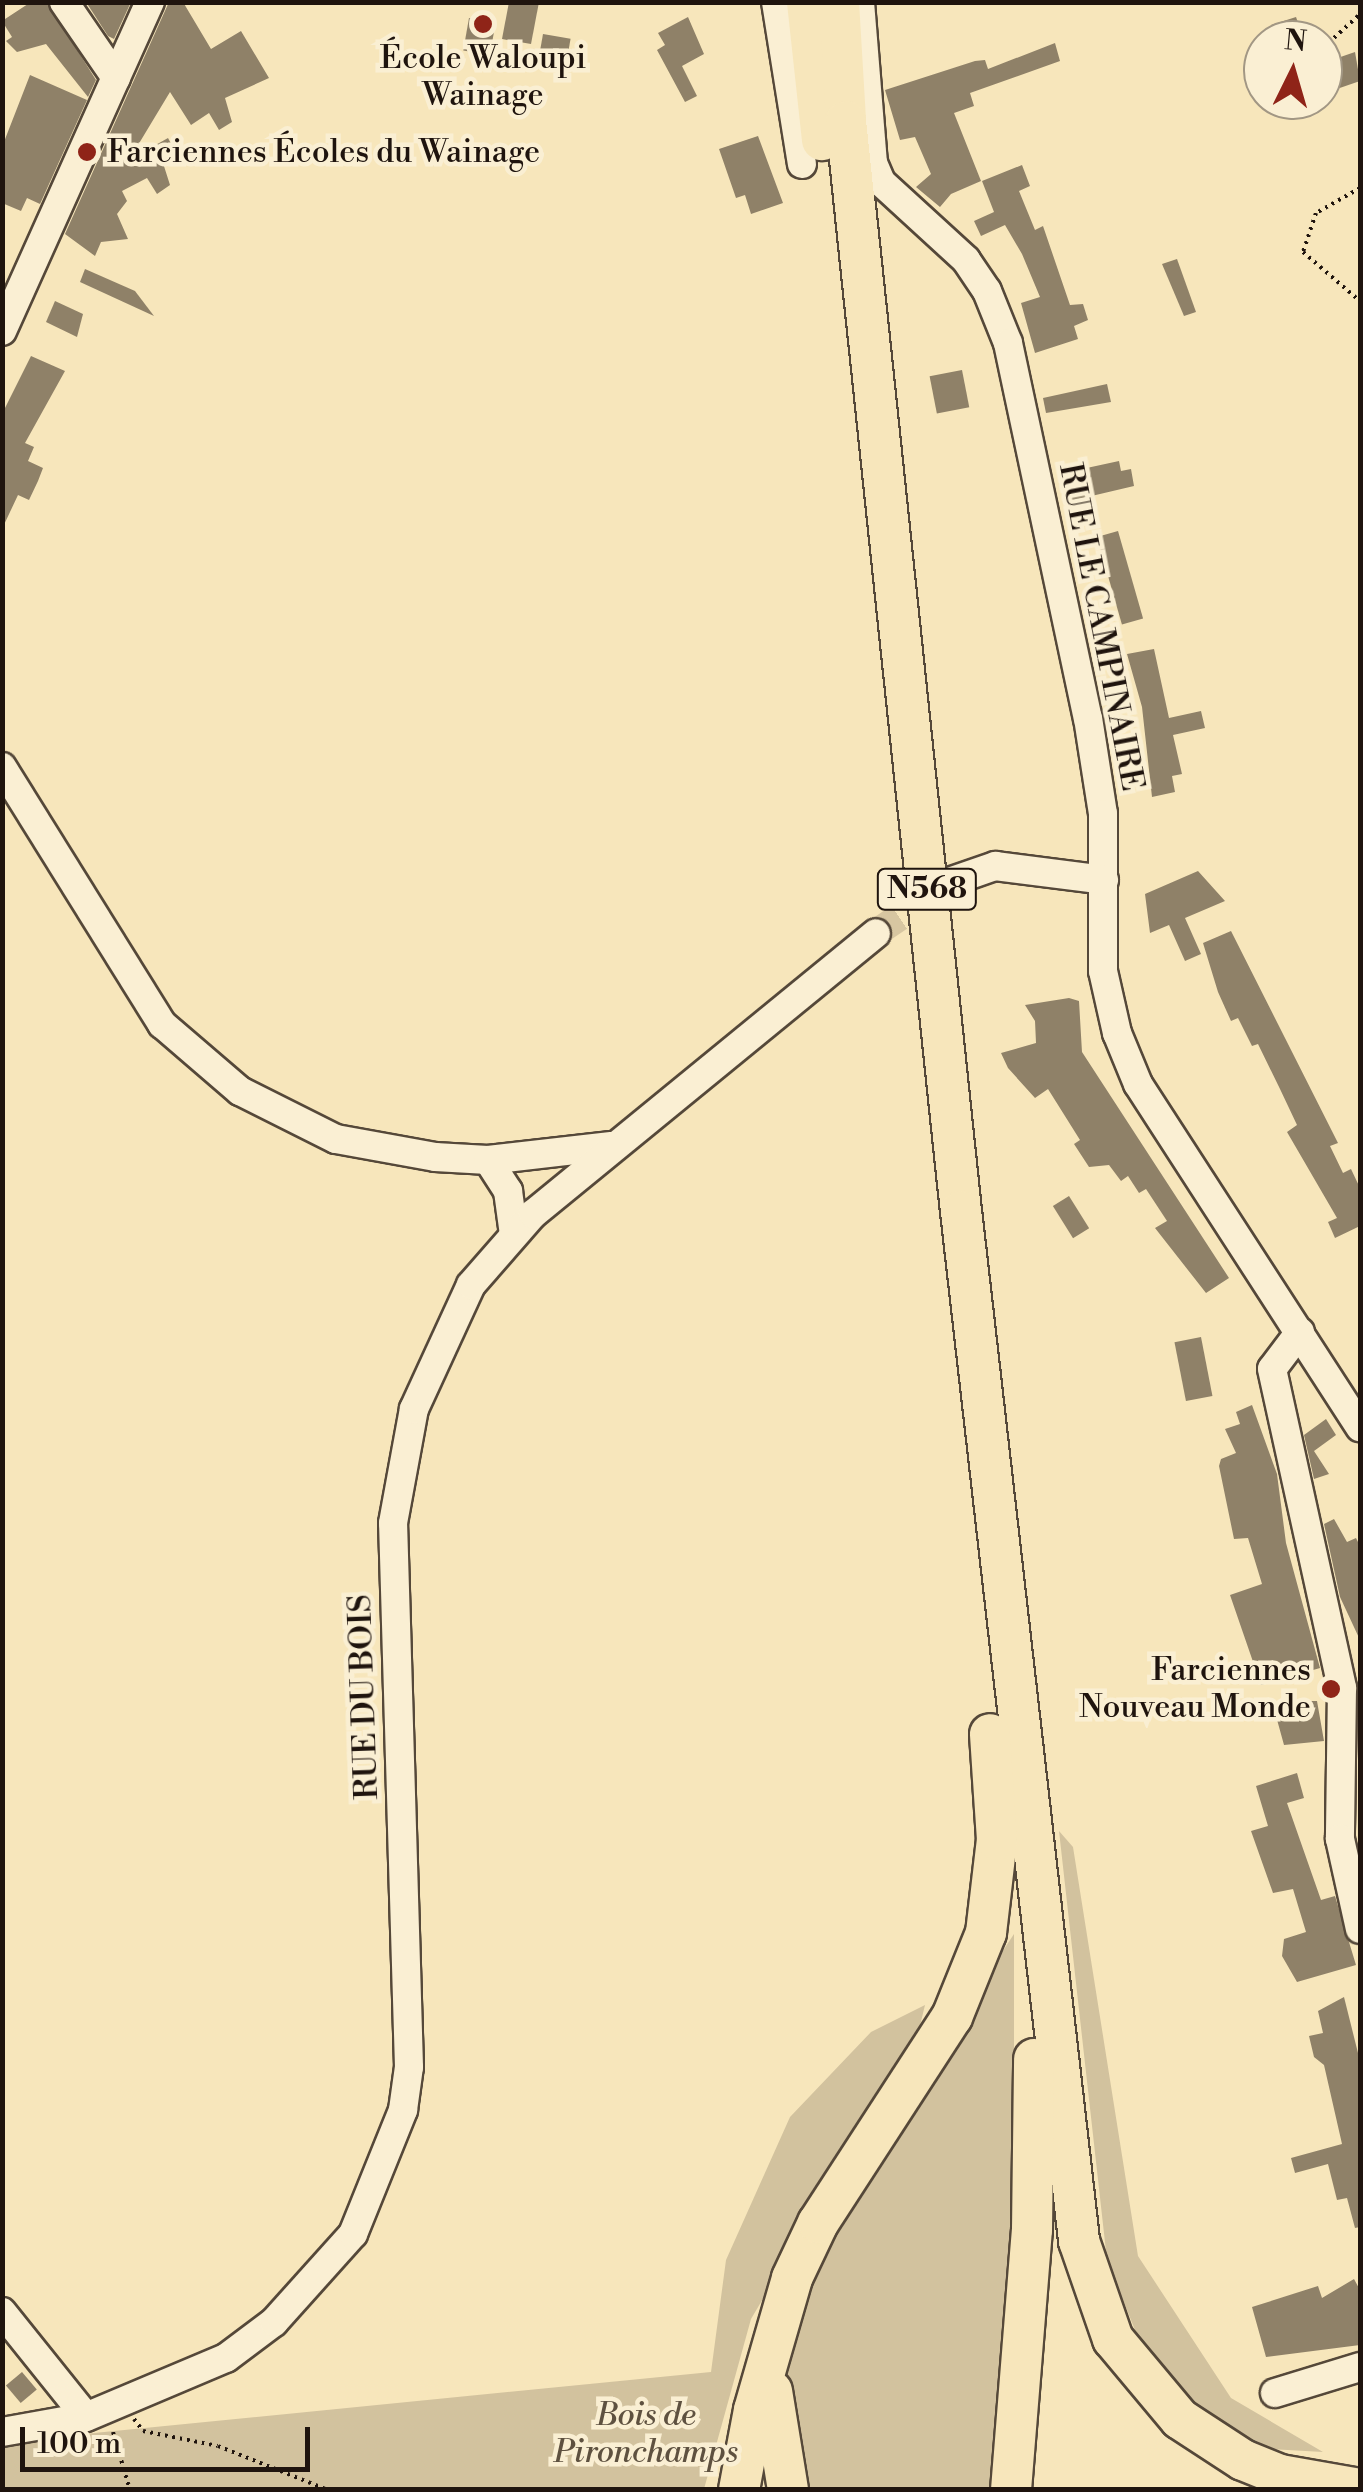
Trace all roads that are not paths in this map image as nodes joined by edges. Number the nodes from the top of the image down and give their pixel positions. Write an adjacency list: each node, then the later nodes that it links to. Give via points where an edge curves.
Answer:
1 (64, 2): 7 (street)
2 (150, 2): 7 (street)
3 (776, 2): 8 (street)
4 (807, 2): 22 (highway, N568, via 990,1738 994,1886 971,1978 818,2223)
5 (840, 2): 19 (highway, N568, via 846,121)
6 (860, 2): 11 (street, RUE LE CAMPINAIRE, via 873,163 881,182 966,260 988,291 1008,344 1088,718 1103,814)
7 (116, 78): 9 (street)
8 (802, 164)
9 (2, 331)
10 (2, 767): 15 (street, via 162,1024 240,1091 336,1140)
11 (1104, 880): 12 (street, via 994,866); 17 (street, RUE LE CAMPINAIRE, via 1103,972 1138,1084)
12 (952, 881)
13 (876, 933): 14 (street, RUE DU BOIS)
14 (611, 1146): 15 (street); 16 (street, RUE DU BOIS)
15 (488, 1160): 16 (street, via 508,1191)
16 (514, 1235): 25 (street, RUE DU BOIS, via 471,1284 439,1348 397,1471 392,1523 410,1989 403,2110 352,2234 318,2278 226,2358)
17 (1300, 1332): 18 (street, RUE LE CAMPINAIRE); 20 (street, via 1272,1369 1342,1688 1340,1839)
18 (1360, 1428)
19 (1029, 1846): 27 (highway, via 1079,2241 1114,2340 1156,2398 1211,2442 1280,2475); 30 (highway, via 1032,2230)
20 (1360, 1929)
21 (2, 2312): 25 (street)
22 (774, 2332): 28 (highway); 29 (highway, via 771,2399)
23 (1360, 2367): 24 (street)
24 (1276, 2393)
25 (104, 2409): 26 (street, RUE DU BOIS)
26 (2, 2432)
27 (1360, 2489)
28 (739, 2490)
29 (788, 2490)
30 (1011, 2490)

